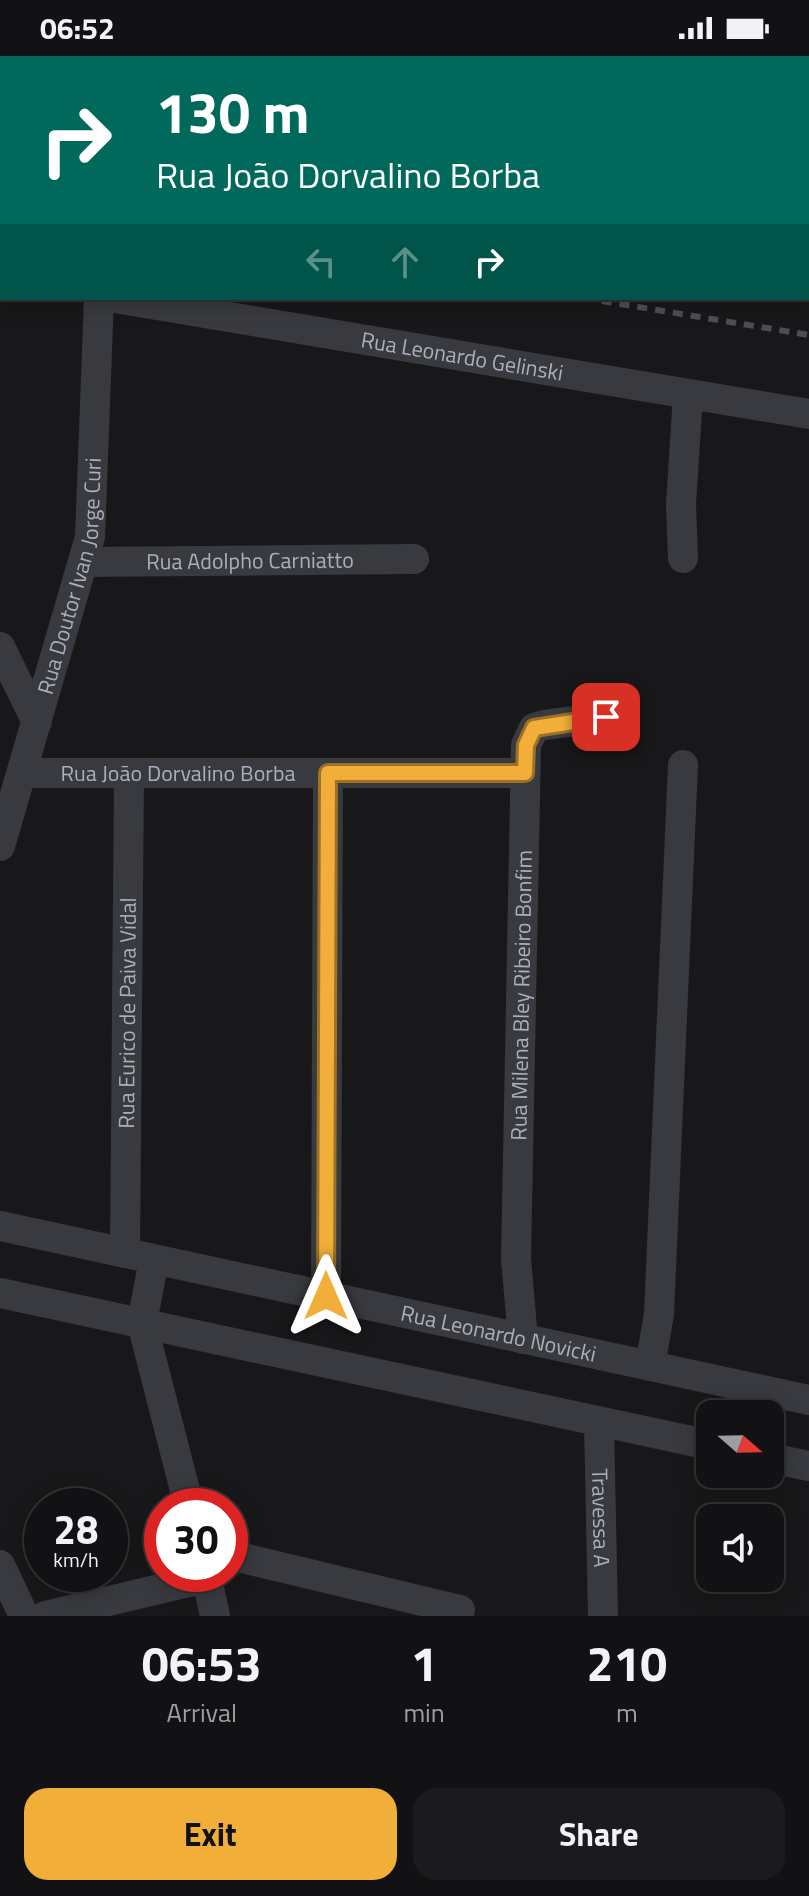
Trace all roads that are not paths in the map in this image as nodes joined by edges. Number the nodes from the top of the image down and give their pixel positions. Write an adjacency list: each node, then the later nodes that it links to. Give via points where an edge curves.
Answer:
1 (99, 300): 7 (street, Rua Doutor Ivan Jorge Curi, via 93,513)
2 (127, 300): 3 (street, Rua Leonardo Gelinski)
3 (688, 394): 4 (street, Rua Leonardo Gelinski); 5 (street)
4 (809, 414)
5 (683, 558)
6 (414, 559): 7 (street, Rua Adolpho Carniatto)
7 (84, 562): 10 (street, Rua Doutor Ivan Jorge Curi)
8 (0, 647): 10 (street)
9 (606, 717): 15 (street, Rua Milena Bley Ribeiro Bonfim, via 534,728 526,745)
10 (37, 722): 12 (street, Rua Doutor Ivan Jorge Curi)
11 (683, 765): 24 (street, via 659,1314)
12 (22, 773): 13 (street, Rua João Dorvalino Borba); 16 (street, Rua Doutor Ivan Jorge Curi)
13 (129, 773): 14 (street, Rua João Dorvalino Borba); 18 (street, Rua Eurico de Paiva Vidal)
14 (328, 773): 15 (street, Rua João Dorvalino Borba); 21 (street)
15 (525, 773): 23 (street, Rua Milena Bley Ribeiro Bonfim, via 516,1259)
16 (0, 846)
17 (0, 1226): 18 (street, Rua Leonardo Novicki)
18 (125, 1253): 19 (street, Rua Leonardo Novicki)
19 (154, 1260): 21 (street, Rua Leonardo Novicki); 22 (street)
20 (0, 1293): 22 (street)
21 (326, 1296): 23 (street, Rua Leonardo Novicki)
22 (142, 1323): 26 (street); 30 (street)
23 (523, 1339): 24 (street, Rua Leonardo Novicki)
24 (650, 1366): 25 (street, Rua Leonardo Novicki)
25 (809, 1400)
26 (599, 1422): 27 (street); 39 (street, Travessa A)
27 (696, 1442)
28 (784, 1461): 29 (street)
29 (809, 1466)
30 (184, 1488)
31 (248, 1559): 35 (street)
32 (0, 1565): 36 (street)
33 (144, 1591): 37 (street)
34 (210, 1592): 38 (street)
35 (460, 1610)
36 (24, 1616)
37 (45, 1616)
38 (215, 1616)
39 (603, 1616)

